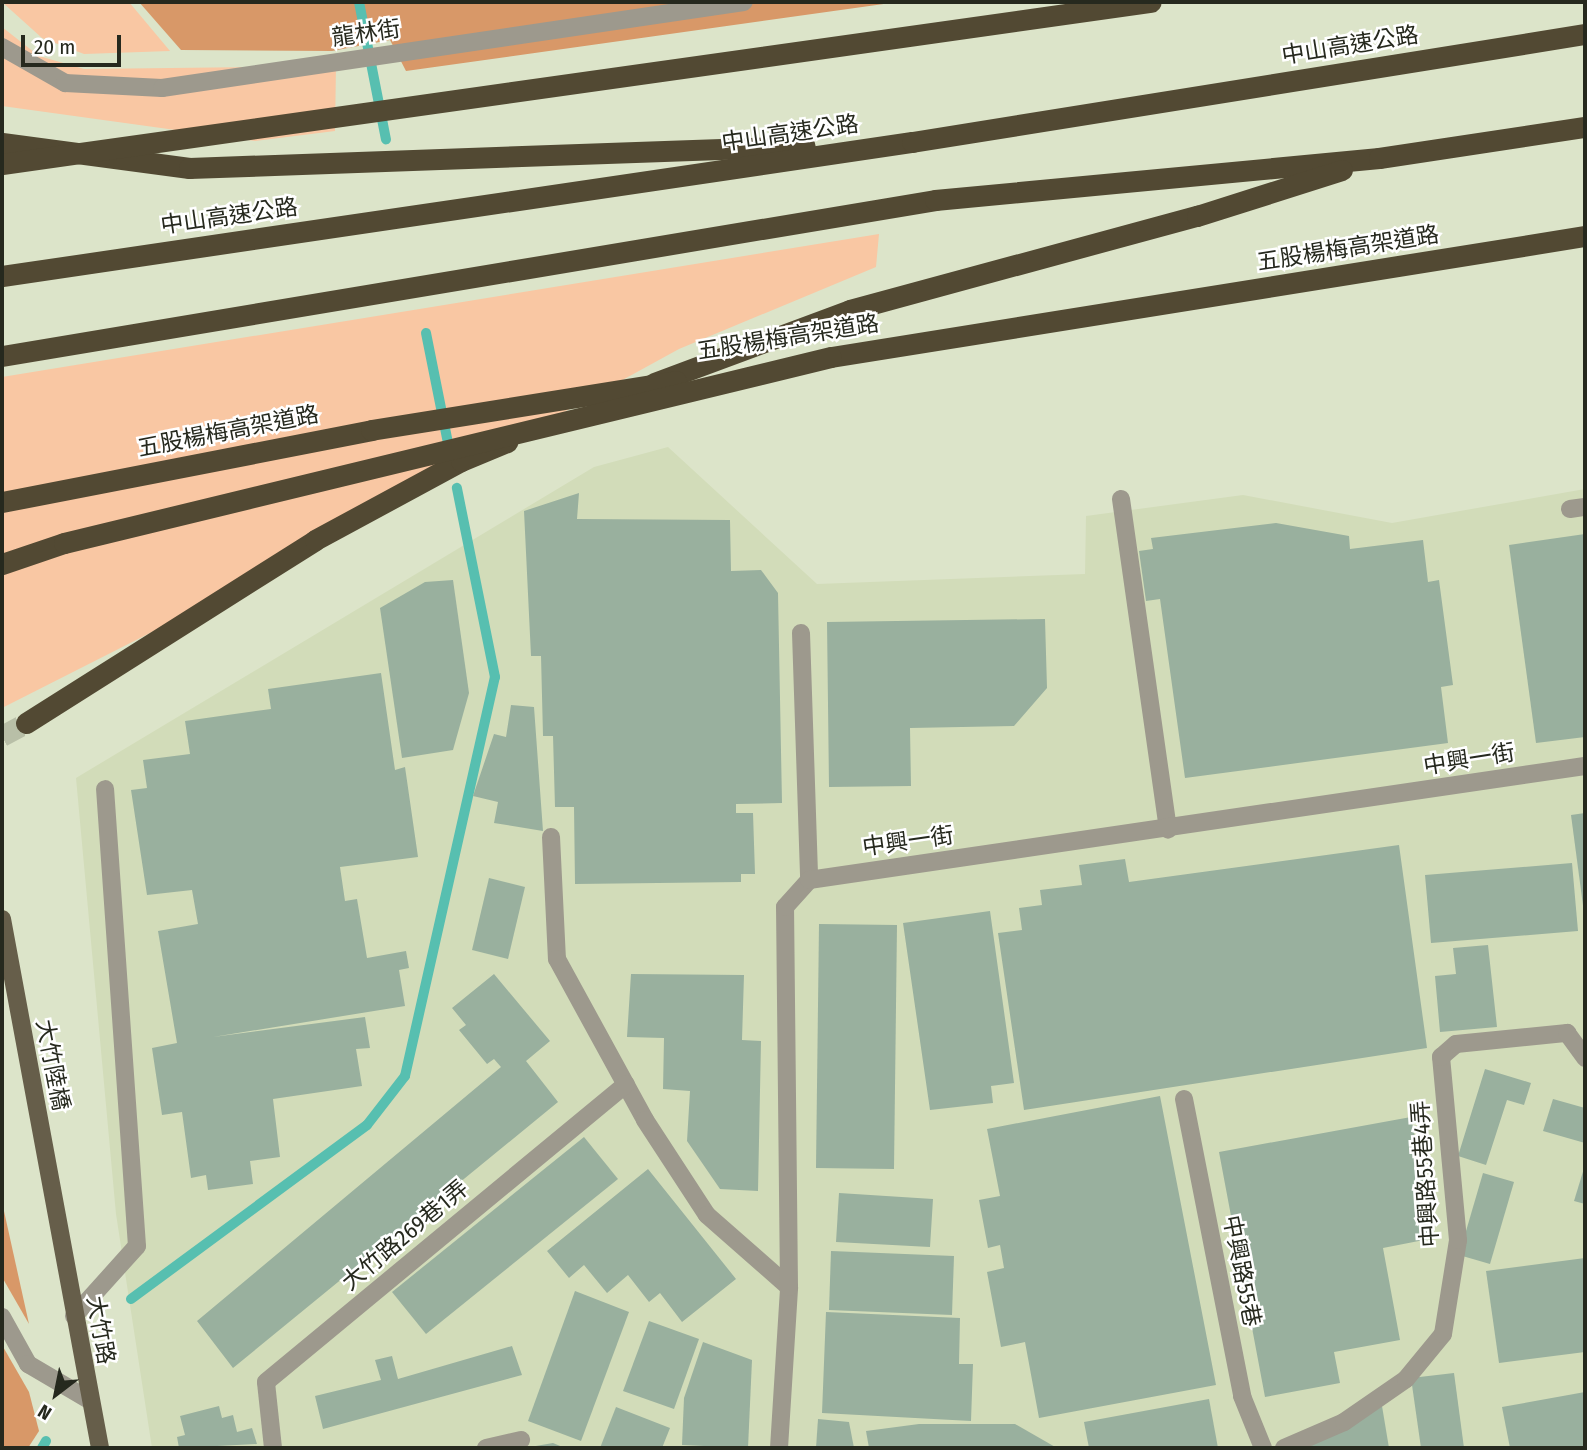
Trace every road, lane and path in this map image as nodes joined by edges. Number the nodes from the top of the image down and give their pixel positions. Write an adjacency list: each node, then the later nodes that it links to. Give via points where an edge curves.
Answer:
1 (744, 2): 4 (street, 龍林街, via 162,88 65,83)
2 (1152, 2): 9 (highway, bridge)
3 (1585, 34): 6 (highway, 中山高速公路)
4 (2, 47)
5 (1585, 127): 8 (highway)
6 (912, 142): 7 (highway, via 189,168); 11 (highway, 中山高速公路)
7 (2, 143)
8 (1379, 158): 12 (highway, via 935,200); 18 (highway, via 1197,216 850,310 707,361 461,461 315,540)
9 (2, 164)
10 (1585, 236): 13 (highway, 五股楊梅高架道路)
11 (2, 276)
12 (2, 356)
13 (831, 357): 15 (highway, 五股楊梅高架道路, bridge, via 371,430); 16 (highway, bridge, via 64,543)
14 (1121, 499): 21 (street)
15 (2, 502)
16 (2, 564)
17 (801, 633): 23 (street)
18 (26, 723)
19 (1585, 766): 21 (street, 中興一街)
20 (105, 789): 30 (street, via 138,1245)
21 (1168, 830): 23 (street, 中興一街)
22 (551, 837): 26 (street, via 557,959)
23 (809, 880): 29 (street, via 785,907)
24 (2, 919): 28 (main road, 大竹陸橋)
25 (1585, 1058): 39 (street, 中興路55巷4弄, via 1567,1033 1456,1044 1441,1057 1458,1240 1443,1334 1406,1379 1344,1422)
26 (626, 1084): 29 (street, via 707,1215); 35 (street, 大竹路269巷1弄, via 266,1382)
27 (1184, 1099): 38 (street, 中興路55巷, via 1242,1396)
28 (57, 1219): 30 (main road, 大竹路)
29 (789, 1287): 37 (street)
30 (74, 1316): 32 (main road, 大竹路)
31 (2, 1317): 32 (street, via 28,1364)
32 (89, 1401): 34 (main road, 大竹路)
33 (521, 1440): 36 (street)
34 (100, 1448)
35 (273, 1448)
36 (486, 1448)
37 (779, 1448)
38 (1263, 1448)
39 (1284, 1448)

